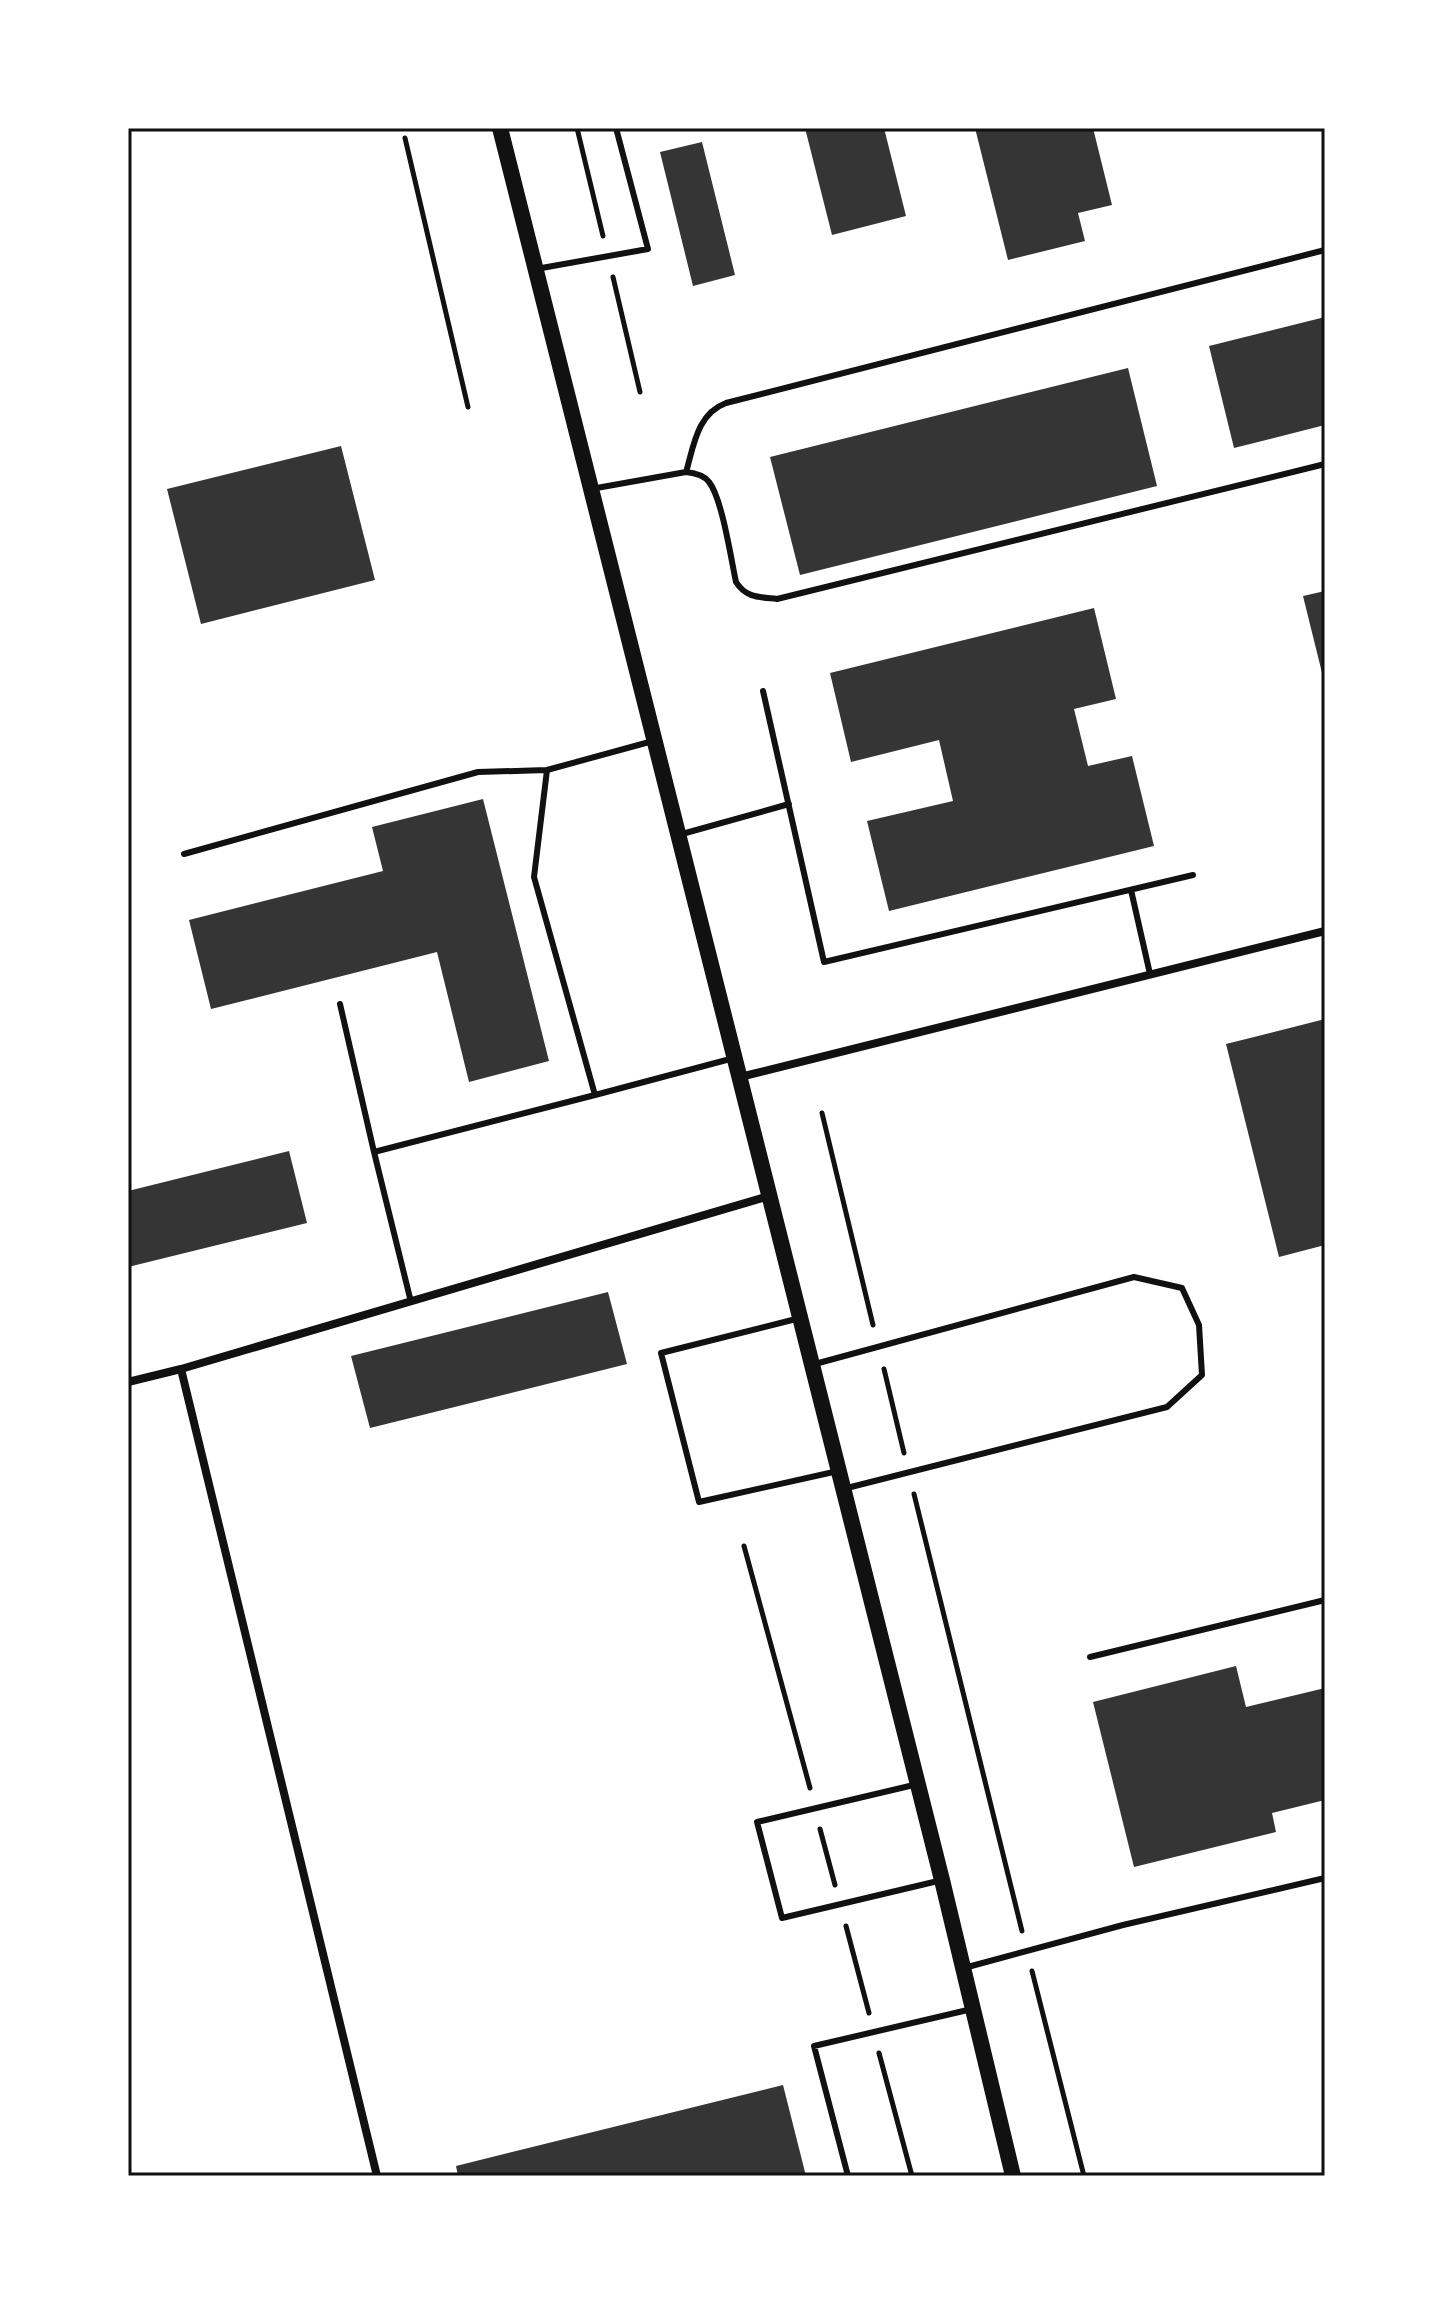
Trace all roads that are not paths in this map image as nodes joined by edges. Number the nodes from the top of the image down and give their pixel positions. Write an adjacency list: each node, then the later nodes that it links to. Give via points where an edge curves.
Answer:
1 (500, 128): 4 (main road)
2 (616, 128): 4 (lane, via 648,249)
3 (1325, 250): 6 (lane, via 726,403 705,415)
4 (536, 269): 7 (main road)
5 (1325, 464): 6 (lane, via 777,599 751,597 741,590 716,493 708,480)
6 (686, 472): 7 (lane)
7 (591, 489): 9 (main road)
8 (763, 691): 11 (lane)
9 (655, 741): 10 (lane); 12 (main road)
10 (547, 770): 13 (lane, via 478,772); 21 (lane, via 534,877)
11 (789, 804): 12 (lane); 15 (lane, via 824,962)
12 (678, 835): 19 (main road)
13 (184, 854)
14 (1193, 875): 15 (lane)
15 (1131, 890): 17 (lane)
16 (1325, 931): 17 (street)
17 (1150, 974): 20 (street)
18 (340, 1004): 22 (lane)
19 (734, 1058): 20 (main road); 21 (lane)
20 (739, 1077): 23 (main road)
21 (595, 1095): 22 (lane)
22 (374, 1152): 24 (lane)
23 (769, 1196): 24 (street); 25 (main road)
24 (411, 1302): 27 (street)
25 (800, 1318): 26 (main road); 29 (lane, via 661,1353 699,1502)
26 (812, 1365): 29 (main road); 30 (lane, via 1134,1277 1182,1288 1199,1325 1202,1375 1167,1407)
27 (181, 1369): 28 (street); 38 (street)
28 (128, 1382)
29 (838, 1471): 30 (main road)
30 (843, 1489): 33 (main road)
31 (1325, 1600): 32 (lane)
32 (1090, 1657)
33 (918, 1784): 35 (main road); 35 (lane, via 757,1822 782,1918)
34 (1325, 1878): 36 (lane)
35 (942, 1880): 36 (main road)
36 (964, 1968): 37 (main road)
37 (973, 2008): 39 (lane, via 814,2046); 40 (main road)
38 (377, 2176)
39 (848, 2176)
40 (1013, 2176)

